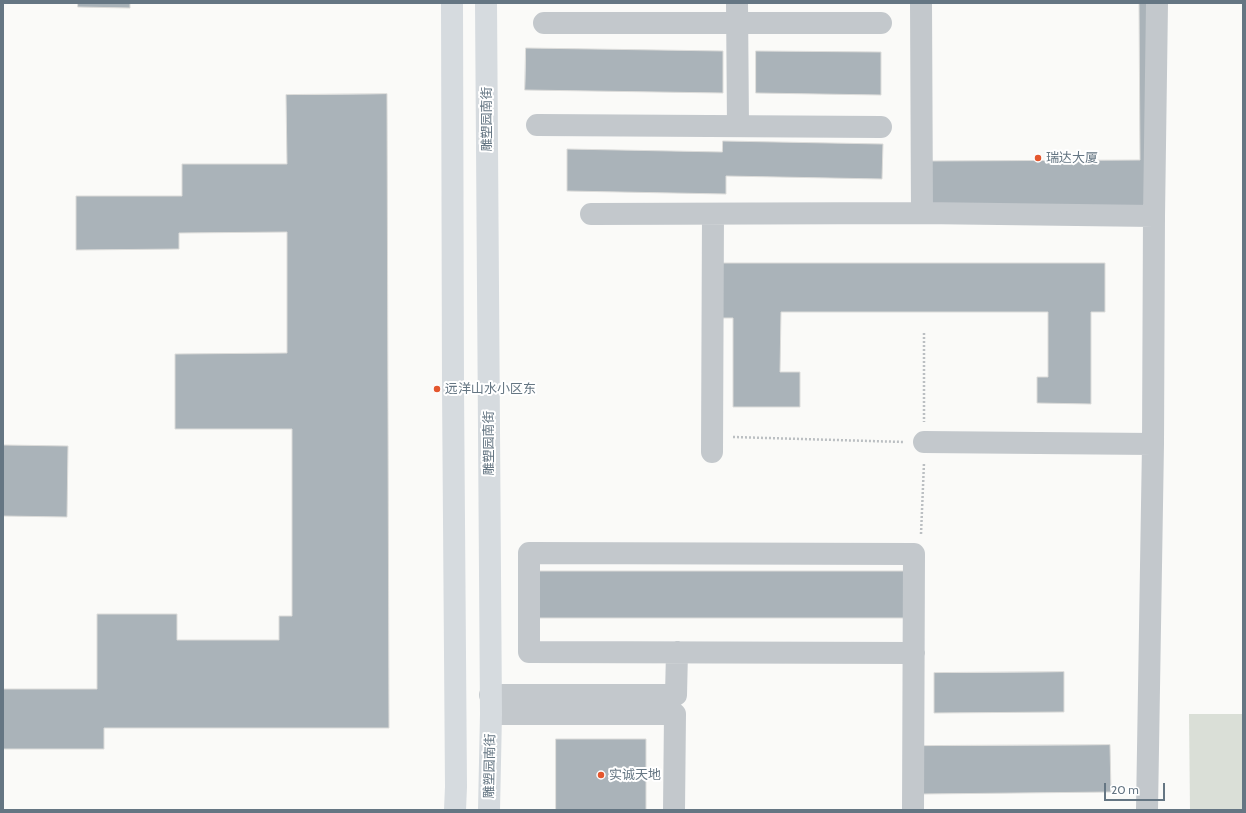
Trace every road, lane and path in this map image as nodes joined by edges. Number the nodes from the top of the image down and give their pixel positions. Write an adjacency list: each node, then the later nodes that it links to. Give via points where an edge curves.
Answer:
1 (452, 3): 22 (main road)
2 (486, 3): 20 (main road, 雕塑园南街)
3 (920, 3): 11 (street)
4 (1157, 3): 14 (street)
5 (737, 13): 6 (street); 7 (street); 9 (street)
6 (544, 23)
7 (881, 23)
8 (537, 125): 9 (street)
9 (738, 126): 10 (street)
10 (881, 127)
11 (922, 213): 13 (street); 14 (street)
12 (591, 214): 13 (street)
13 (713, 214): 16 (street)
14 (1154, 216): 17 (street)
15 (924, 442): 16 (path); 17 (street)
16 (711, 444)
17 (1154, 444): 26 (street)
18 (676, 652): 19 (street); 19 (street, via 528,652 529,553 914,554); 21 (street)
19 (914, 653): 25 (street)
20 (491, 705): 21 (street); 23 (main road, 雕塑园南街)
21 (675, 705): 24 (street)
22 (455, 810)
23 (489, 810)
24 (674, 810)
25 (913, 810)
26 (1147, 810)

